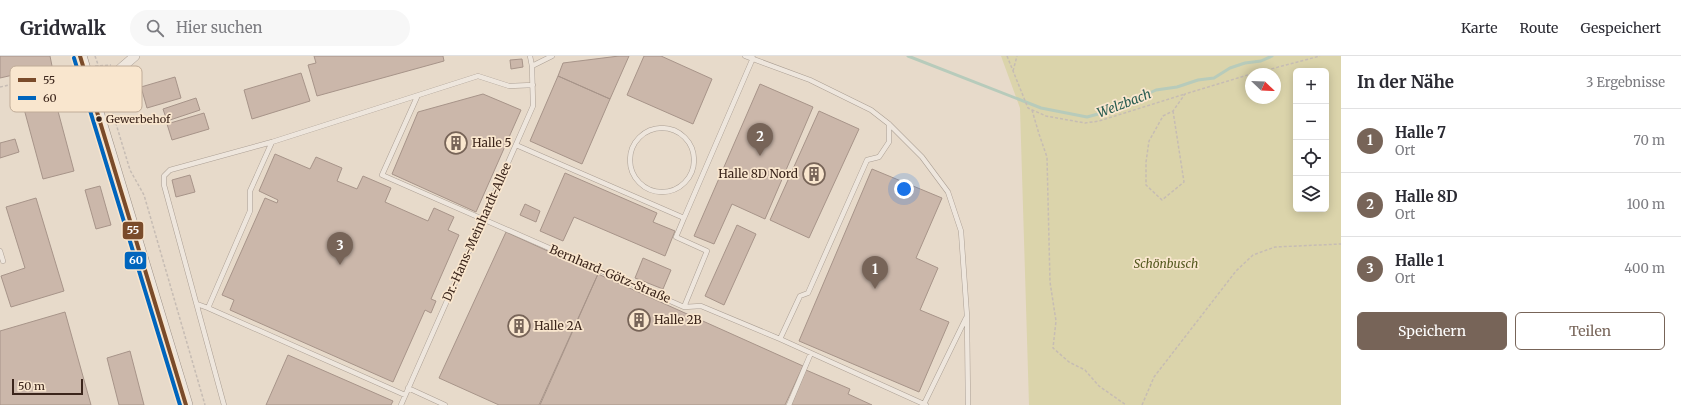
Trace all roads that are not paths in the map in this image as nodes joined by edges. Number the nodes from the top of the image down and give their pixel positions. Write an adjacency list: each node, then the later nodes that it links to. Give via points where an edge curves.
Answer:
1 (80, 56): 7 (main road)
2 (135, 56): 8 (street)
3 (530, 56): 9 (lane, Dr.-Hans-Meinhardt-Allee)
4 (552, 56): 9 (lane)
5 (745, 56): 6 (lane)
6 (753, 58): 13 (lane, via 810,80 871,110); 17 (lane)
7 (83, 66)
8 (125, 66)
9 (532, 66): 10 (lane, Dr.-Hans-Meinhardt-Allee)
10 (533, 86): 11 (lane, via 509,86 478,76); 15 (lane, Dr.-Hans-Meinhardt-Allee, via 534,106)
11 (417, 97): 14 (lane); 18 (lane, Bernhard-Götz-Straße, via 382,176)
12 (97, 112): 29 (main road)
13 (889, 124): 24 (lane, via 922,156 948,192 961,232); 25 (lane, via 889,142 879,157 867,160 808,293 800,296)
14 (272, 142): 21 (lane, via 170,170 164,176 164,185); 23 (lane, via 250,192 250,211)
15 (516, 145): 17 (lane); 18 (lane, Dr.-Hans-Meinhardt-Allee)
16 (693, 172): 16 (lane, via 695,155 688,138 670,127 649,129 634,142 629,162 635,179 648,190 666,193 683,186)
17 (684, 218): 22 (lane, via 676,237 707,251)
18 (483, 219): 22 (lane, Bernhard-Götz-Straße); 27 (lane, Dr.-Hans-Meinhardt-Allee)
19 (0, 251): 20 (lane)
20 (2, 261)
21 (197, 304): 23 (lane); 30 (lane)
22 (684, 307): 25 (lane, Bernhard-Götz-Straße, via 701,306)
23 (208, 308): 28 (lane)
24 (967, 316): 34 (lane); 35 (lane)
25 (780, 339): 26 (lane, Bernhard-Götz-Straße)
26 (811, 353): 33 (lane); 34 (lane, Bernhard-Götz-Straße)
27 (408, 388): 28 (lane, Dr.-Hans-Meinhardt-Allee); 32 (lane)
28 (405, 395): 31 (lane, Dr.-Hans-Meinhardt-Allee)
29 (186, 405)
30 (224, 405)
31 (401, 405)
32 (445, 405)
33 (788, 405)
34 (925, 405)
35 (968, 405)

